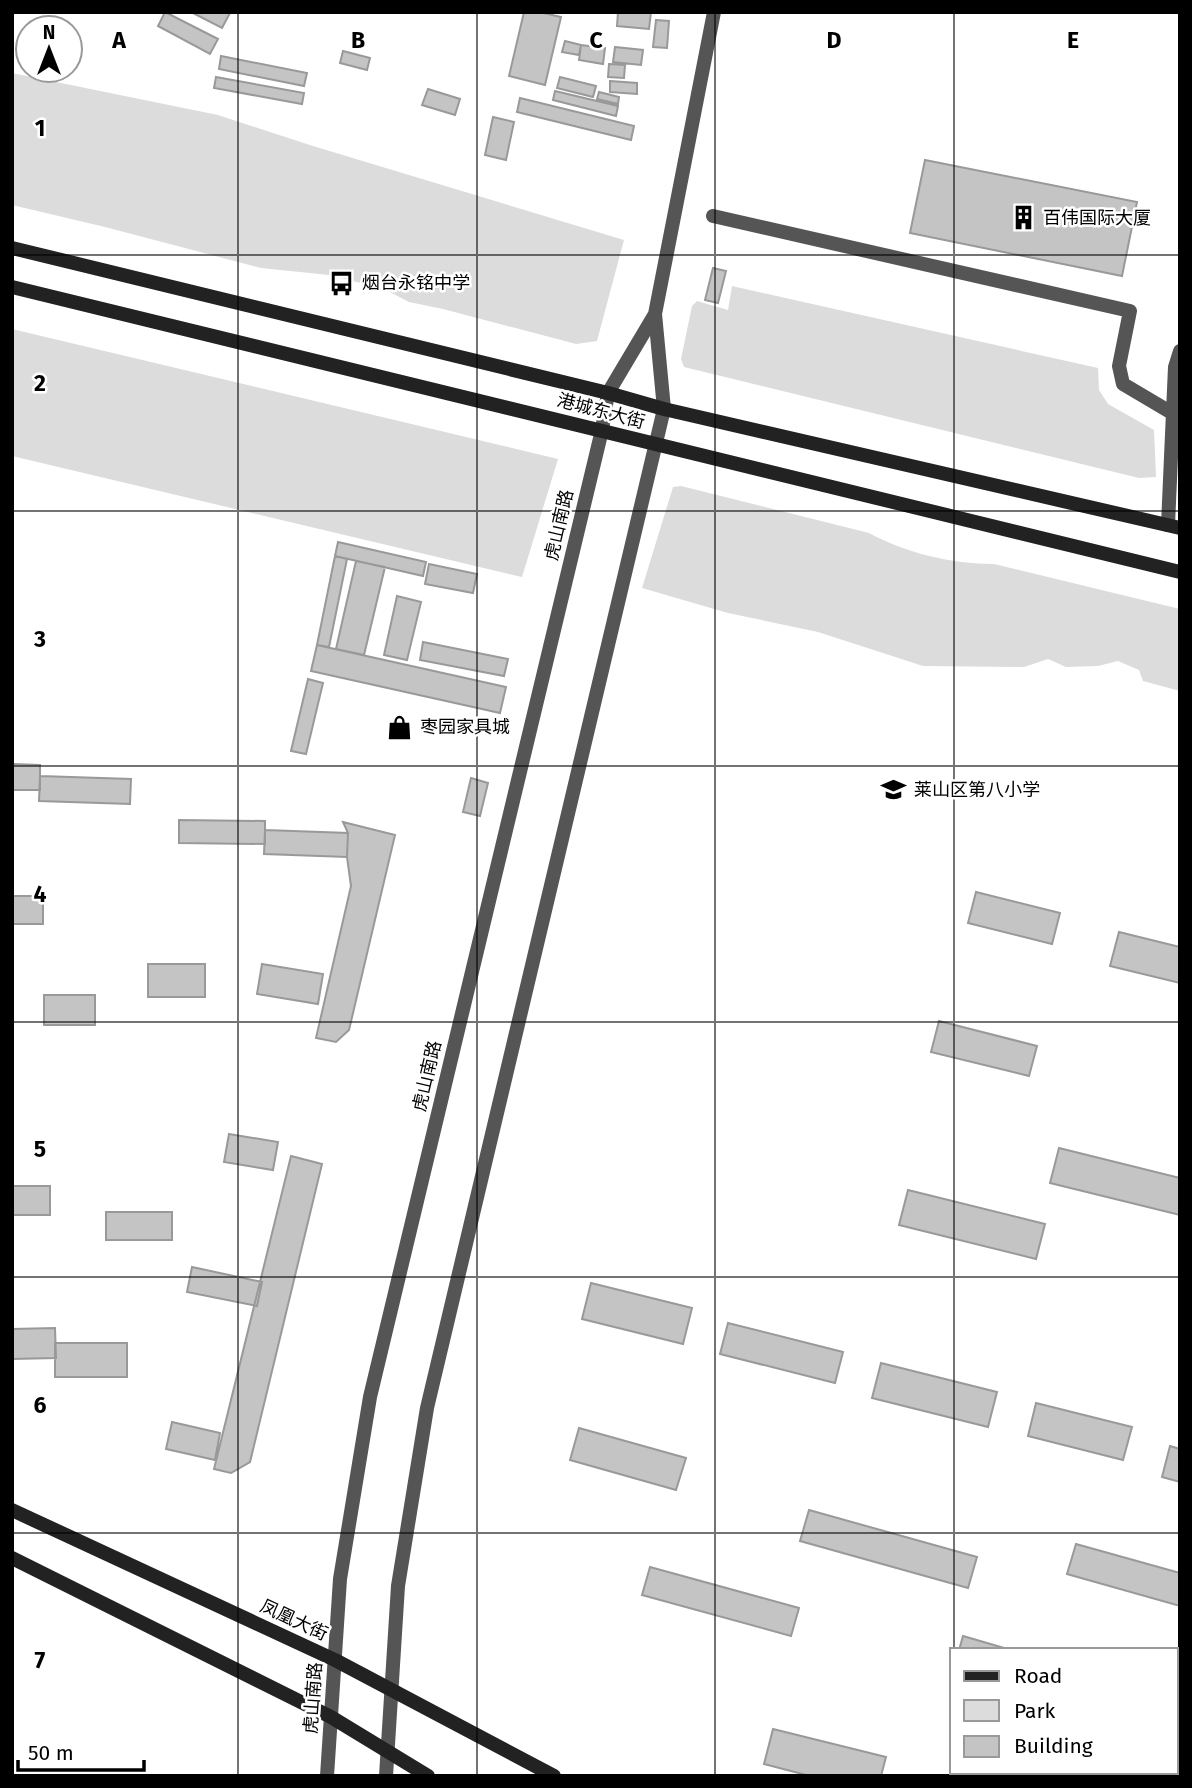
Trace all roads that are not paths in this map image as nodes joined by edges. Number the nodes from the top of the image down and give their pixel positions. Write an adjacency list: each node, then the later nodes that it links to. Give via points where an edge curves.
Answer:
1 (714, 12): 5 (street)
2 (713, 216): 9 (street, via 1130,311 1119,366 1123,384)
3 (12, 248): 7 (main road, 港城东大街)
4 (12, 287): 10 (main road, 港城东大街)
5 (655, 314): 7 (street); 8 (street)
6 (1180, 351): 9 (street)
7 (608, 393): 8 (main road, 港城东大街); 10 (street, 虎山南路)
8 (664, 409): 11 (street); 12 (main road, 港城东大街)
9 (1172, 413): 12 (street)
10 (602, 430): 11 (main road, 港城东大街); 16 (street, 虎山南路, via 370,1397 340,1580)
11 (656, 446): 13 (main road, 港城东大街); 17 (street, via 427,1408 398,1586)
12 (1174, 524)
13 (1180, 572)
14 (12, 1510): 16 (main road, 凤凰大街)
15 (12, 1558): 18 (main road)
16 (335, 1660): 17 (main road, 凤凰大街); 18 (street, 虎山南路)
17 (391, 1689): 19 (street); 23 (main road, 凤凰大街)
18 (331, 1717): 19 (main road); 20 (street, 虎山南路)
19 (387, 1751): 21 (street); 22 (main road)
20 (327, 1776)
21 (386, 1776)
22 (428, 1776)
23 (554, 1776)

